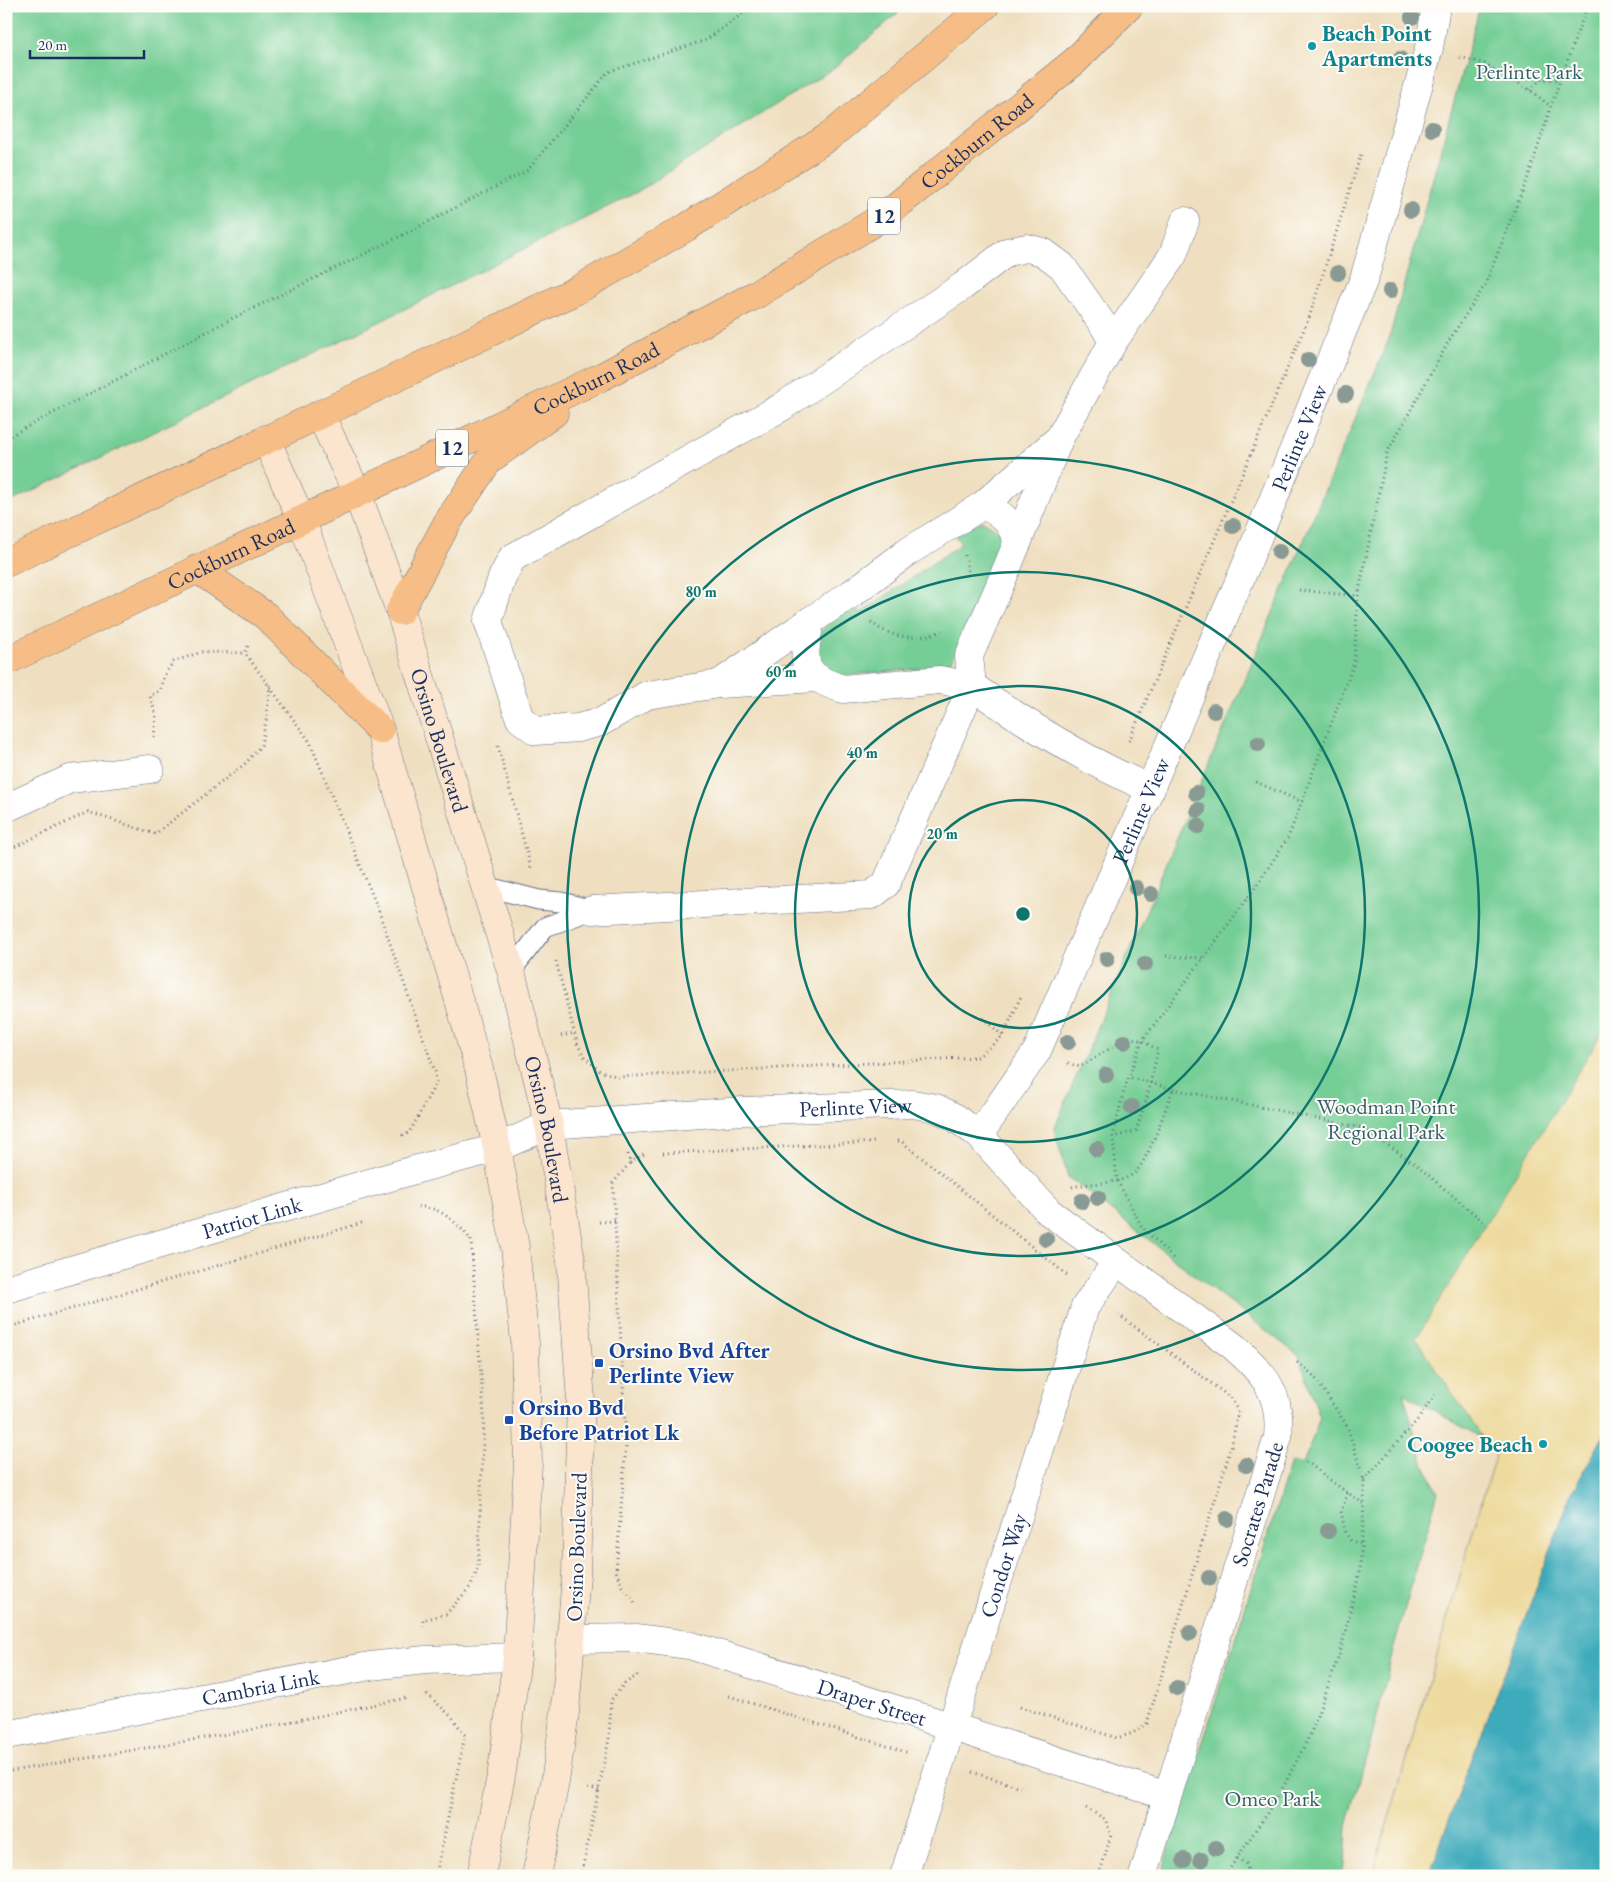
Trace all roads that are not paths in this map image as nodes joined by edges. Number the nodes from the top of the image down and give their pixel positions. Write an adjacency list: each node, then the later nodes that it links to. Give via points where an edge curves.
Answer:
1 (985, 6): 7 (main road, via 830,136 694,222 579,289)
2 (1129, 6): 6 (main road, Cockburn Road / 12, via 1075,61 884,216 757,294)
3 (1436, 6): 24 (street, Perlinte View, via 1429,48 1364,279)
4 (1184, 221): 5 (street, via 1173,255)
5 (1113, 342): 9 (street); 20 (street, via 1062,266 1043,252 1027,248 1007,252 962,286 780,408 512,558 488,621 520,719 536,731 578,728 601,722 647,695)
6 (603, 376): 10 (main road, Cockburn Road / 12); 16 (main road, via 489,460 447,523)
7 (320, 414): 8 (main road); 10 (main road, Orsino Boulevard)
8 (266, 439): 12 (main road); 14 (main road)
9 (1059, 439): 11 (street); 13 (street)
10 (357, 493): 12 (main road, Cockburn Road / 12); 16 (main road, Orsino Boulevard)
11 (983, 505): 13 (street, via 1001,514); 17 (street)
12 (301, 519): 15 (main road, Cockburn Road / 12); 22 (main road)
13 (1018, 541): 21 (street, via 969,656)
14 (6, 563)
15 (197, 569): 18 (main road, Cockburn Road / 12); 22 (main road, via 266,616)
16 (400, 611): 26 (main road, Orsino Boulevard)
17 (810, 621): 19 (street, via 805,652 808,668); 20 (street)
18 (6, 661)
19 (817, 678): 20 (street); 21 (street, via 843,689 940,680)
20 (719, 684)
21 (972, 686): 24 (street, via 1086,757); 27 (street, via 886,884 872,895)
22 (380, 730): 31 (main road, via 476,1058)
23 (150, 769): 25 (street, via 70,778)
24 (1150, 789): 30 (street, Perlinte View, via 1037,1051)
25 (6, 808)
26 (484, 886): 27 (lane); 28 (main road, Orsino Boulevard)
27 (592, 910): 28 (lane, via 545,927)
28 (511, 970): 29 (main road, Orsino Boulevard)
29 (549, 1126): 30 (street, Perlinte View, via 743,1111 913,1104 936,1108); 31 (street, Perlinte View); 34 (main road, Orsino Boulevard, via 571,1261 581,1402)
30 (979, 1135): 32 (street, Socrates Parade, via 1050,1212)
31 (497, 1148): 33 (street, Patriot Link); 35 (main road, via 515,1247 525,1342 528,1463)
32 (1116, 1262): 36 (street, Condor Way, via 1084,1307); 38 (street, Socrates Parade, via 1244,1355 1269,1386 1278,1410 1274,1454)
33 (6, 1288)
34 (572, 1639): 36 (street, Draper Street, via 636,1638 689,1645); 40 (main road, Orsino Boulevard, via 555,1782)
35 (517, 1657): 37 (street, Cambria Link, via 425,1660 370,1666); 39 (main road, via 502,1771)
36 (950, 1726): 38 (street, Draper Street); 41 (street, Condor Way)
37 (6, 1735)
38 (1167, 1796): 42 (street, Socrates Parade)
39 (481, 1876)
40 (536, 1876)
41 (904, 1876)
42 (1143, 1876)

